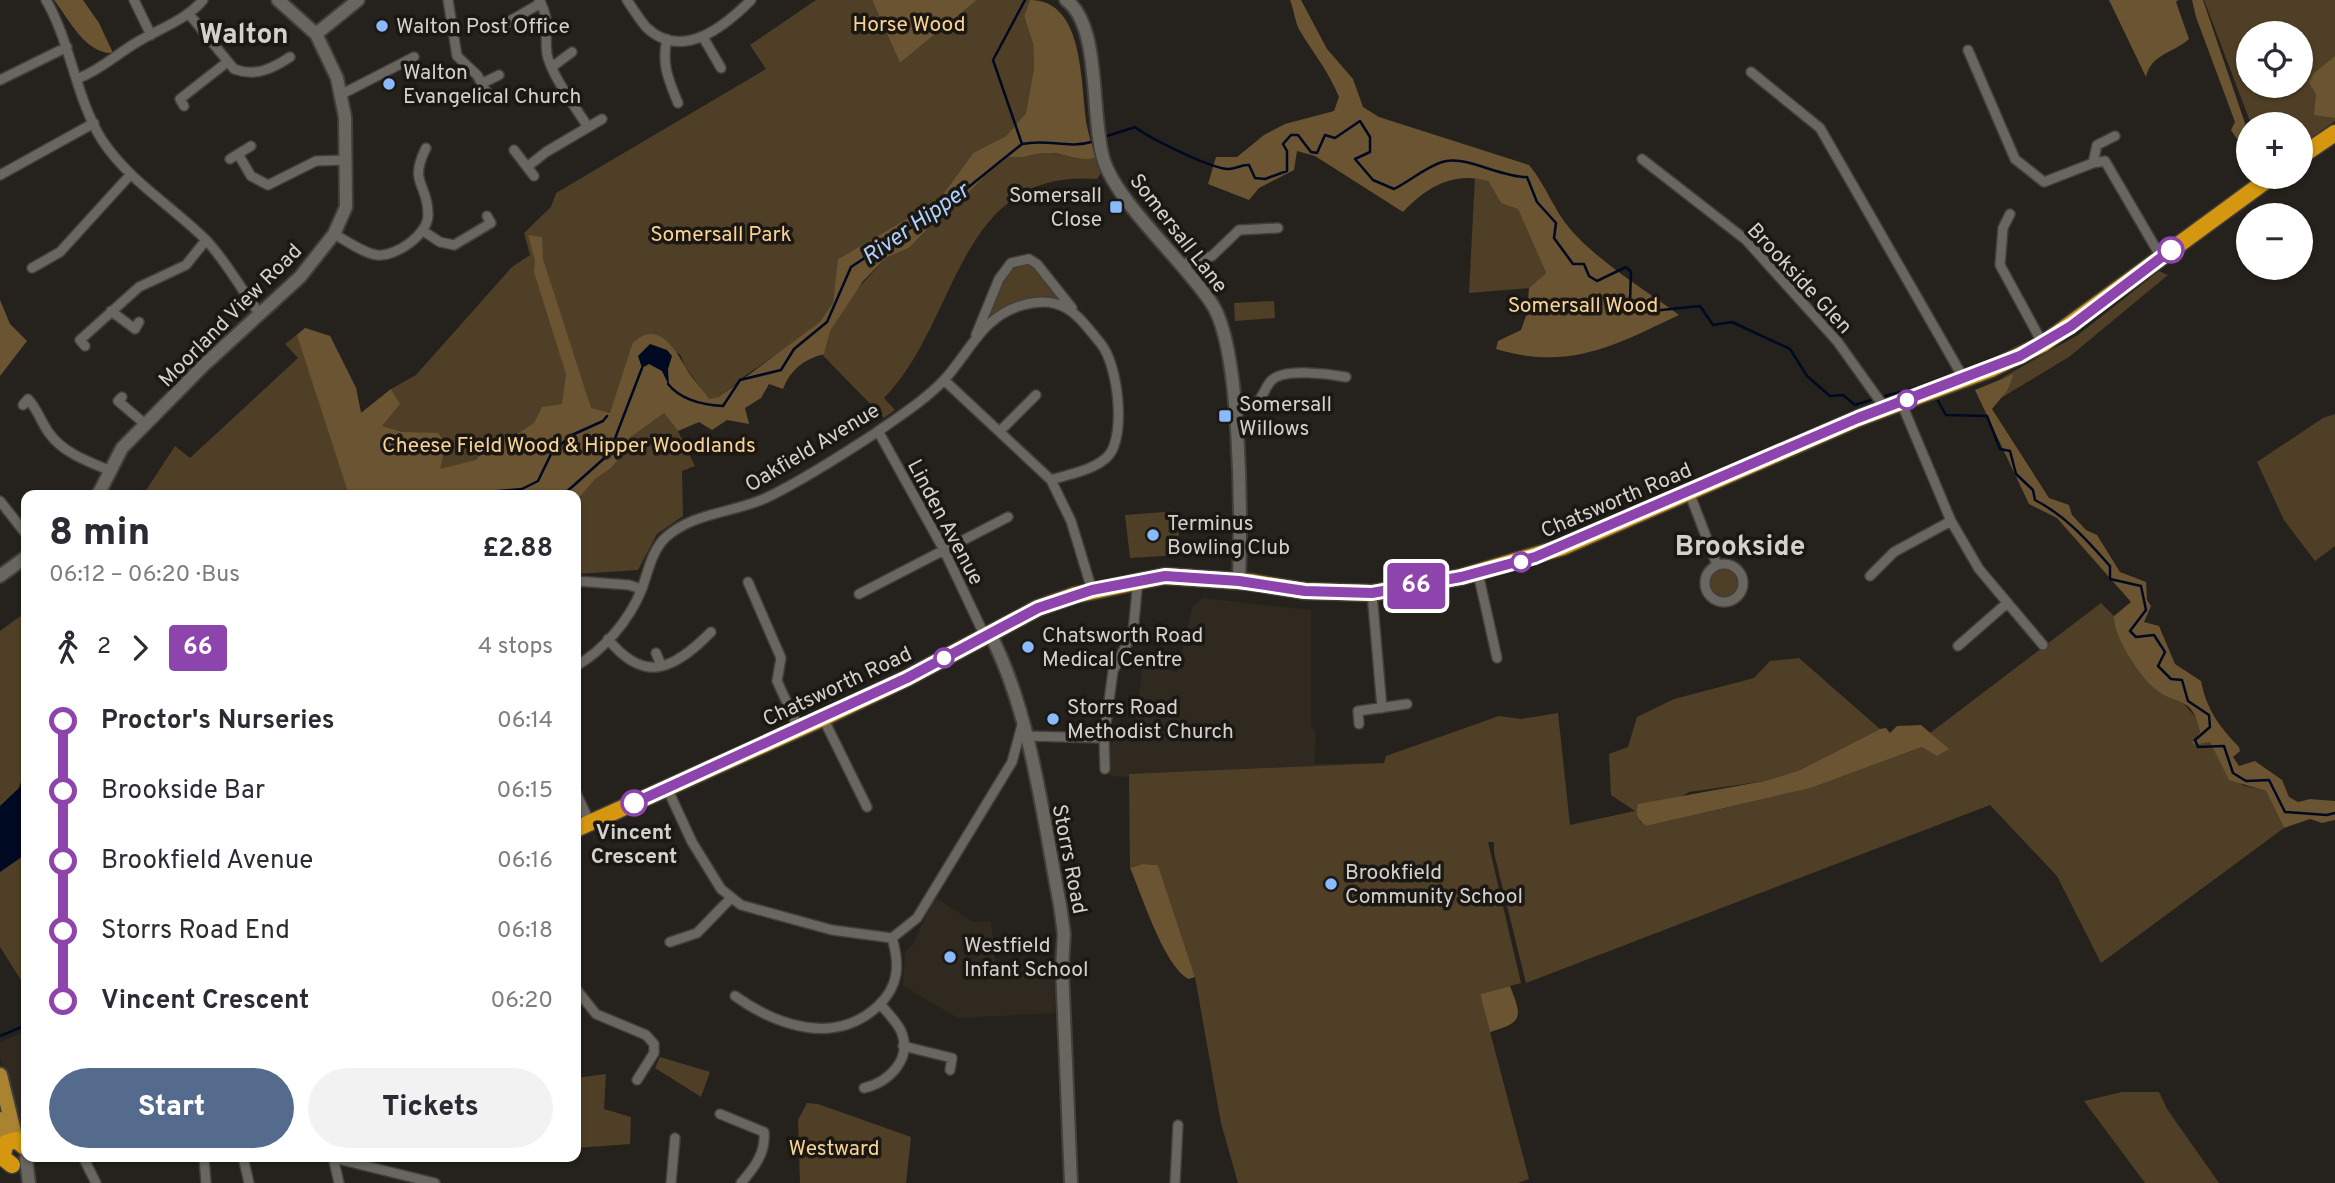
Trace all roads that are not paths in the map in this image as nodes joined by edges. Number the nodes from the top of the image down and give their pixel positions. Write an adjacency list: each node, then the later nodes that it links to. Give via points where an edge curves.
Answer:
1 (46, 0): 17 (street)
2 (134, 0): 14 (street)
3 (203, 0): 11 (street)
4 (278, 0): 13 (street, Moorland View Road)
5 (358, 0): 13 (street)
6 (448, 0): 26 (street, via 457,56 484,87)
7 (626, 0): 16 (street, via 647,28)
8 (751, 0): 15 (street)
9 (1066, 0): 56 (street, Somersall Lane, via 1087,35 1099,144 1114,183)
10 (540, 2): 12 (street, via 507,27); 23 (street, via 548,20 547,54)
11 (189, 14): 14 (street); 22 (street)
12 (496, 29)
13 (316, 34): 29 (street, Moorland View Road, via 332,62)
14 (151, 35): 27 (street)
15 (703, 37): 16 (street, via 688,42); 24 (street)
16 (667, 40): 30 (street, via 665,72)
17 (67, 47): 27 (street); 28 (street)
18 (1968, 50): 43 (street, via 2015,159 2043,182)
19 (572, 52): 23 (street)
20 (290, 57): 22 (street, via 282,68 266,71 244,73)
21 (414, 57): 29 (street)
22 (226, 63): 31 (street, via 180,99)
23 (552, 67): 34 (street)
24 (721, 68)
25 (1751, 72): 66 (street, via 1820,128)
26 (499, 75)
27 (79, 78): 33 (street)
28 (0, 80)
29 (342, 94): 42 (street, Moorland View Road)
30 (678, 103)
31 (184, 106)
32 (602, 119): 34 (street)
33 (94, 123): 45 (street); 46 (street)
34 (588, 127): 44 (street)
35 (2335, 133): 39 (highway)
36 (2115, 136): 43 (street, via 2097,145)
37 (251, 146): 42 (street, via 234,156 251,176 268,186 316,161)
38 (426, 148): 52 (street, via 416,170 428,214)
39 (2313, 148)
40 (514, 150): 44 (street)
41 (1642, 159): 71 (street, Brookside Glen, via 1746,240)
42 (346, 160): 53 (street, Moorland View Road, via 346,207)
43 (2093, 163): 55 (street, via 2105,161)
44 (527, 167): 47 (street)
45 (131, 174): 54 (street); 57 (street, via 69,243)
46 (0, 175)
47 (534, 176)
48 (2254, 189): 55 (highway, Chatsworth Road)
49 (2010, 214): 63 (street, via 2003,228 2000,265)
50 (486, 216): 52 (street, via 491,223 454,245)
51 (1278, 228): 56 (street, via 1239,230 1213,256)
52 (422, 231): 53 (street, via 383,255 374,255)
53 (334, 234): 60 (street, Moorland View Road, via 300,276)
54 (206, 240): 59 (street, via 186,265 139,288); 60 (street)
55 (2161, 257): 63 (highway, Chatsworth Road)
56 (1183, 264): 72 (street, Somersall Lane, via 1214,306 1226,338)
57 (32, 268)
58 (1074, 310): 62 (street, via 1025,304 991,321); 62 (street, via 1037,264 1029,260 1011,263 999,279); 77 (street, via 1107,352 1118,403 1118,442 1107,457 1086,469)
59 (111, 312): 61 (street, via 135,329); 64 (street, via 80,340)
60 (260, 314): 73 (street, Moorland View Road)
61 (139, 322)
62 (975, 337): 67 (street)
63 (2043, 344): 66 (highway, Chatsworth Road)
64 (85, 346)
65 (1346, 377): 72 (street, via 1279,376 1256,403)
66 (1965, 379): 71 (highway, Chatsworth Road)
67 (944, 380): 74 (street, Oakfield Avenue); 75 (street)
68 (1035, 395): 75 (street)
69 (122, 397): 73 (street, via 118,401)
70 (23, 404): 76 (street, via 28,399 47,431 66,449)
71 (1893, 405): 79 (highway, Chatsworth Road); 82 (street, Brookside Glen)
72 (1234, 406): 92 (street, Somersall Lane)
73 (145, 424): 76 (street, Moorland View Road, via 122,448)
74 (878, 431): 84 (street, Linden Avenue); 94 (street, Oakfield Avenue, via 768,497 741,509 706,515 675,531 657,548)
75 (1000, 431): 77 (street)
76 (111, 471): 78 (street, Moorland View Road)
77 (1051, 480): 95 (street, via 1071,521)
78 (101, 490)
79 (1689, 492): 86 (street); 87 (highway, Chatsworth Road, via 1563,547)
80 (0, 501): 83 (street)
81 (1008, 517): 84 (street)
82 (1951, 521): 89 (street, via 1894,552); 98 (street, Brookside Glen)
83 (21, 528)
84 (944, 550): 97 (street); 100 (street, Linden Avenue)
85 (21, 561): 88 (street)
86 (1717, 565): 86 (street, via 1705,579 1707,591 1716,600 1728,601 1741,589 1741,578 1729,565)
87 (1478, 573): 96 (highway, Chatsworth Road); 105 (street)
88 (0, 576)
89 (1870, 576)
90 (581, 580): 94 (street)
91 (1138, 580): 92 (highway, Chatsworth Road, via 1165,576); 95 (highway, Chatsworth Road); 114 (street, via 1133,632 1113,671)
92 (1239, 581): 96 (highway, Chatsworth Road, via 1305,591)
93 (748, 582): 112 (street, via 781,658 777,681)
94 (641, 589): 101 (street, Oakfield Avenue, via 627,618)
95 (1092, 590): 100 (highway, Chatsworth Road)
96 (1372, 593): 109 (street)
97 (859, 594)
98 (2006, 604): 102 (street, Brookside Glen); 103 (street)
99 (711, 632): 107 (street, via 690,653)
100 (986, 632): 110 (highway, Chatsworth Road); 113 (street, Storrs Road, via 1010,678)
101 (608, 639): 106 (street, Oakfield Avenue); 107 (street, via 643,669)
102 (2043, 645)
103 (1958, 646)
104 (656, 653): 107 (street)
105 (1497, 659)
106 (581, 662)
107 (661, 665)
108 (1407, 704): 109 (street)
109 (1382, 708): 111 (street, via 1357,711)
110 (823, 718): 112 (highway, Chatsworth Road); 117 (street)
111 (1359, 724)
112 (799, 729): 116 (highway, Chatsworth Road)
113 (1023, 730): 114 (street); 120 (street, via 1012,762 917,919); 148 (street, Storrs Road, via 1064,934)
114 (1104, 738): 115 (street)
115 (1105, 769)
116 (667, 788): 118 (highway, Chatsworth Road); 119 (street, via 692,842)
117 (867, 807)
118 (583, 826)
119 (731, 898): 120 (street, via 741,905 832,930); 121 (street, via 697,933)
120 (892, 938): 124 (street, via 897,978)
121 (670, 942)
122 (581, 995): 128 (street, via 596,1014 646,1035 654,1044 654,1053)
123 (735, 996): 124 (street, via 759,1013 789,1025 825,1030 851,1024)
124 (880, 1004): 125 (street, via 900,1029)
125 (903, 1046): 126 (street, via 952,1058); 129 (street, via 891,1076)
126 (950, 1070)
127 (0, 1075): 134 (main road)
128 (637, 1080)
129 (864, 1088)
130 (720, 1114): 147 (street, via 764,1132 757,1164)
131 (0, 1118): 134 (main road)
132 (1178, 1125): 149 (street)
133 (675, 1138): 146 (street)
134 (14, 1153): 140 (street)
135 (86, 1162): 141 (street)
136 (204, 1162): 142 (street)
137 (244, 1162): 143 (street)
138 (335, 1162): 144 (street)
139 (353, 1162): 145 (street)
140 (29, 1183)
141 (96, 1183)
142 (206, 1183)
143 (249, 1183)
144 (340, 1183)
145 (432, 1183)
146 (671, 1183)
147 (741, 1183)
148 (1071, 1183)
149 (1175, 1183)

